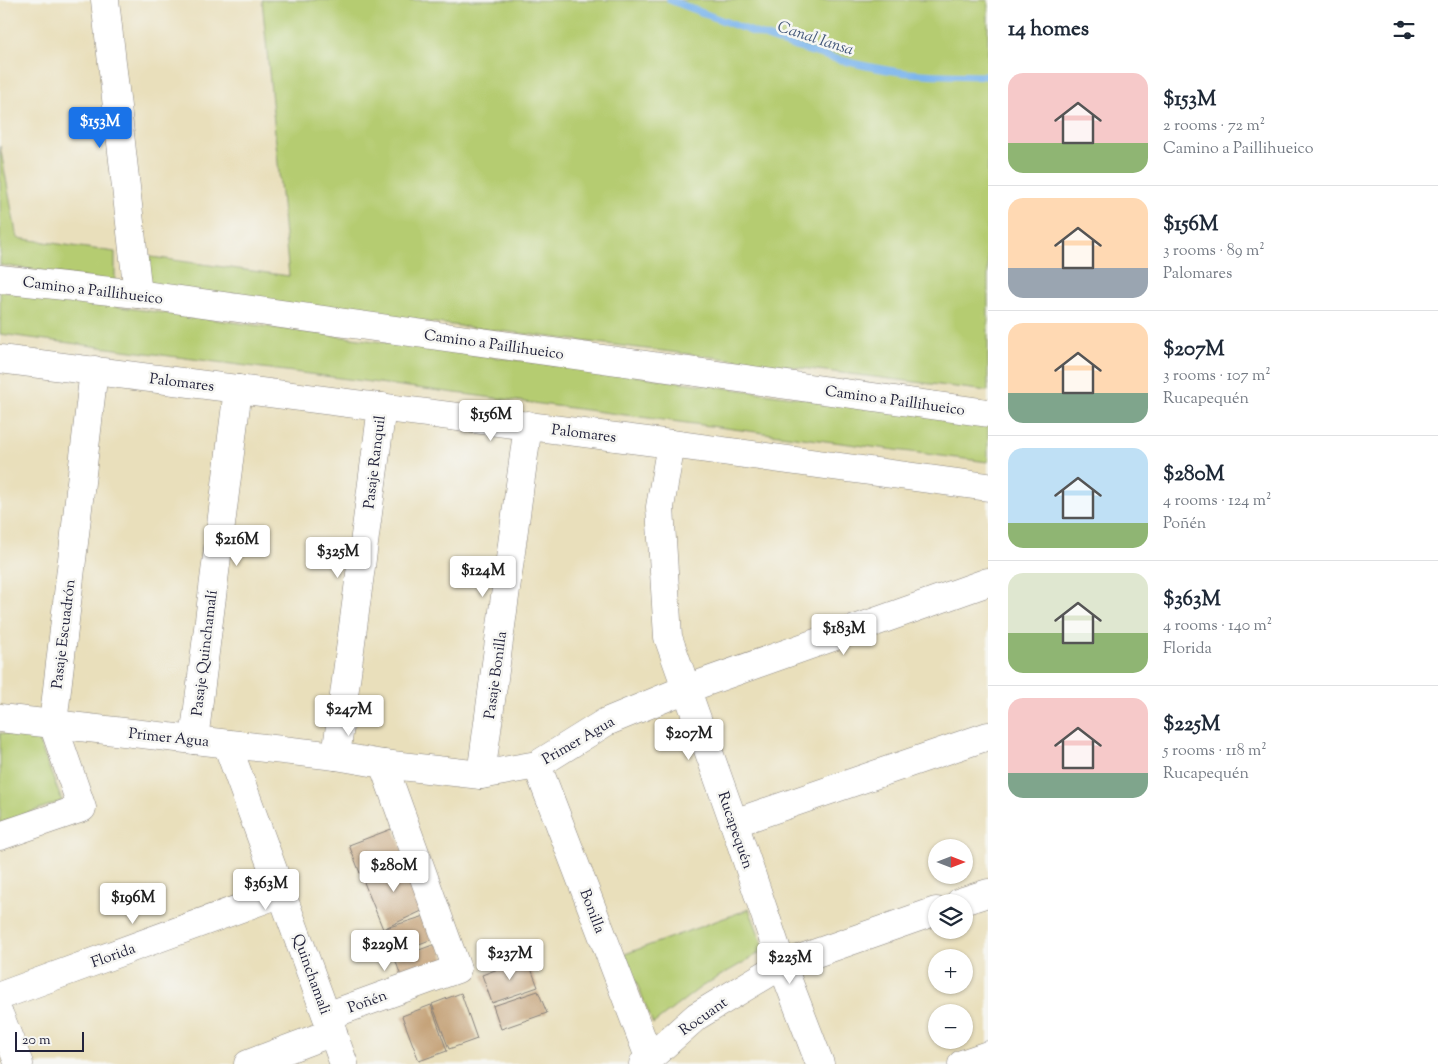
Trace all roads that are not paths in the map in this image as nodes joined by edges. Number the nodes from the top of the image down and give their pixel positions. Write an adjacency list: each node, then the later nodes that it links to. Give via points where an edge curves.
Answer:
1 (105, 0): 3 (street)
2 (0, 279): 3 (street, Camino a Paillihueico)
3 (138, 294): 8 (street, Camino a Paillihueico)
4 (0, 358): 5 (street, Palomares)
5 (94, 370): 6 (street, Palomares); 15 (street, Pasaje Escuadrón)
6 (238, 389): 7 (street, Palomares); 17 (street, Pasaje Quinchamalí)
7 (382, 407): 9 (street, Palomares); 19 (street, Pasaje Ranquil)
8 (988, 413)
9 (528, 426): 10 (street, Palomares); 22 (street, Pasaje Bonilla)
10 (671, 444): 11 (street, Palomares); 13 (street, Rucapequén, via 660,507 663,557 668,637)
11 (988, 487)
12 (988, 582): 13 (street, Primer Agua)
13 (686, 689): 21 (street, Primer Agua, via 606,722); 23 (street, Rucapequén)
14 (0, 718): 15 (street, Primer Agua)
15 (53, 724): 17 (street, Primer Agua); 24 (street, Pasaje Escuadrón, via 82,808)
16 (988, 736): 23 (street)
17 (194, 740): 18 (street, Primer Agua)
18 (227, 744): 19 (street, Primer Agua); 25 (street, Quinchamali)
19 (336, 756): 20 (street, Primer Agua)
20 (383, 764): 22 (street, Primer Agua); 32 (street, Poñén, via 457,969)
21 (537, 765): 22 (street, Primer Agua); 34 (street, Bonilla)
22 (481, 776)
23 (734, 823): 29 (street, Rucapequén)
24 (0, 836)
25 (282, 893): 30 (street, Florida); 32 (street, Quinchamali)
26 (988, 893): 27 (street)
27 (973, 898)
28 (928, 914): 29 (street, Rocuant)
29 (782, 965): 34 (street, Rocuant, via 697,1016); 38 (street, Rucapequén)
30 (0, 996)
31 (0, 1016): 35 (street)
32 (330, 1024): 36 (street, Poñén); 37 (street, Quinchamali)
33 (988, 1055): 39 (street)
34 (646, 1061)
35 (19, 1064)
36 (248, 1064)
37 (344, 1064)
38 (820, 1064)
39 (962, 1064)

